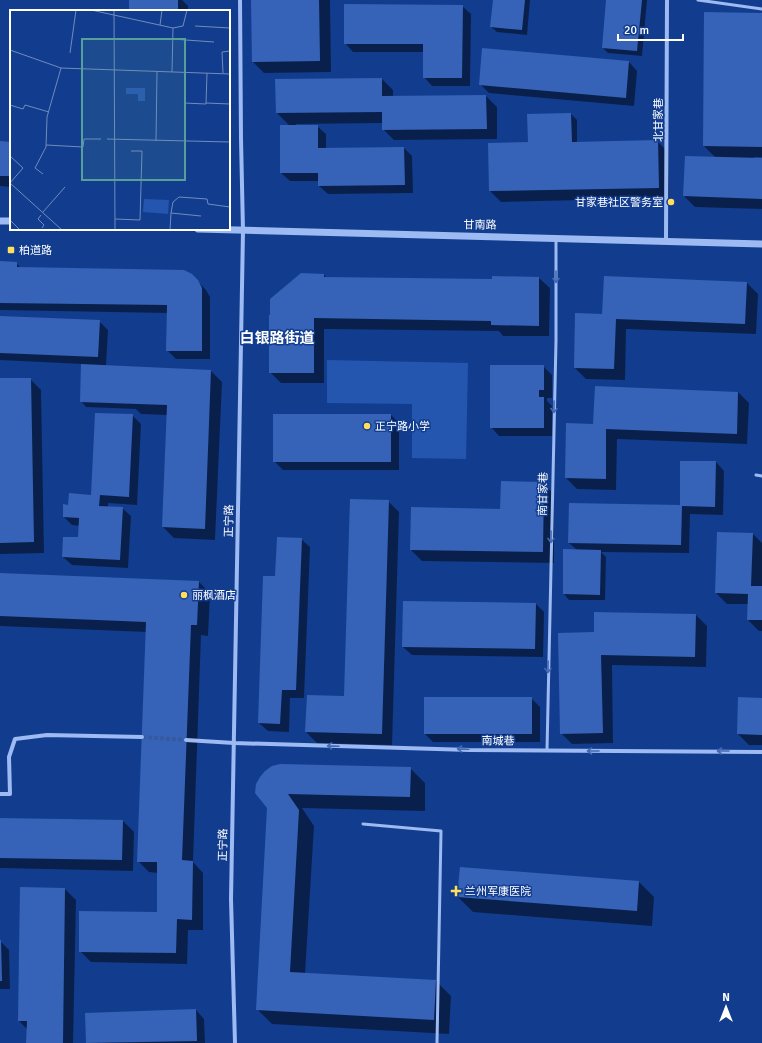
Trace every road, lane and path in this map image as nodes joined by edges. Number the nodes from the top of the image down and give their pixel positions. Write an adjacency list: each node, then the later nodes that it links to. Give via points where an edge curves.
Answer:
1 (240, 0): 6 (street, 正宁路)
2 (668, 0): 8 (street, 北甘家巷)
3 (698, 0): 4 (lane)
4 (762, 9)
5 (220, 230): 6 (street, 甘南路)
6 (243, 231): 7 (street, 甘南路); 14 (street, 正宁路)
7 (556, 238): 8 (street, 甘南路); 15 (lane, 南甘家巷, one-way to 15)
8 (666, 240): 9 (street, 甘南路)
9 (762, 244)
10 (756, 475): 11 (lane)
11 (762, 476)
12 (142, 737): 17 (street, via 47,735 15,739 9,757 10,794)
13 (186, 740): 14 (street, 南城巷)
14 (234, 743): 15 (street, 南城巷, one-way to 14); 19 (street, 正宁路, via 231,898)
15 (546, 750): 16 (street, 南城巷, one-way to 15)
16 (762, 752)
17 (0, 794)
18 (363, 824): 20 (lane, via 441,831)
19 (235, 1043)
20 (437, 1043)

